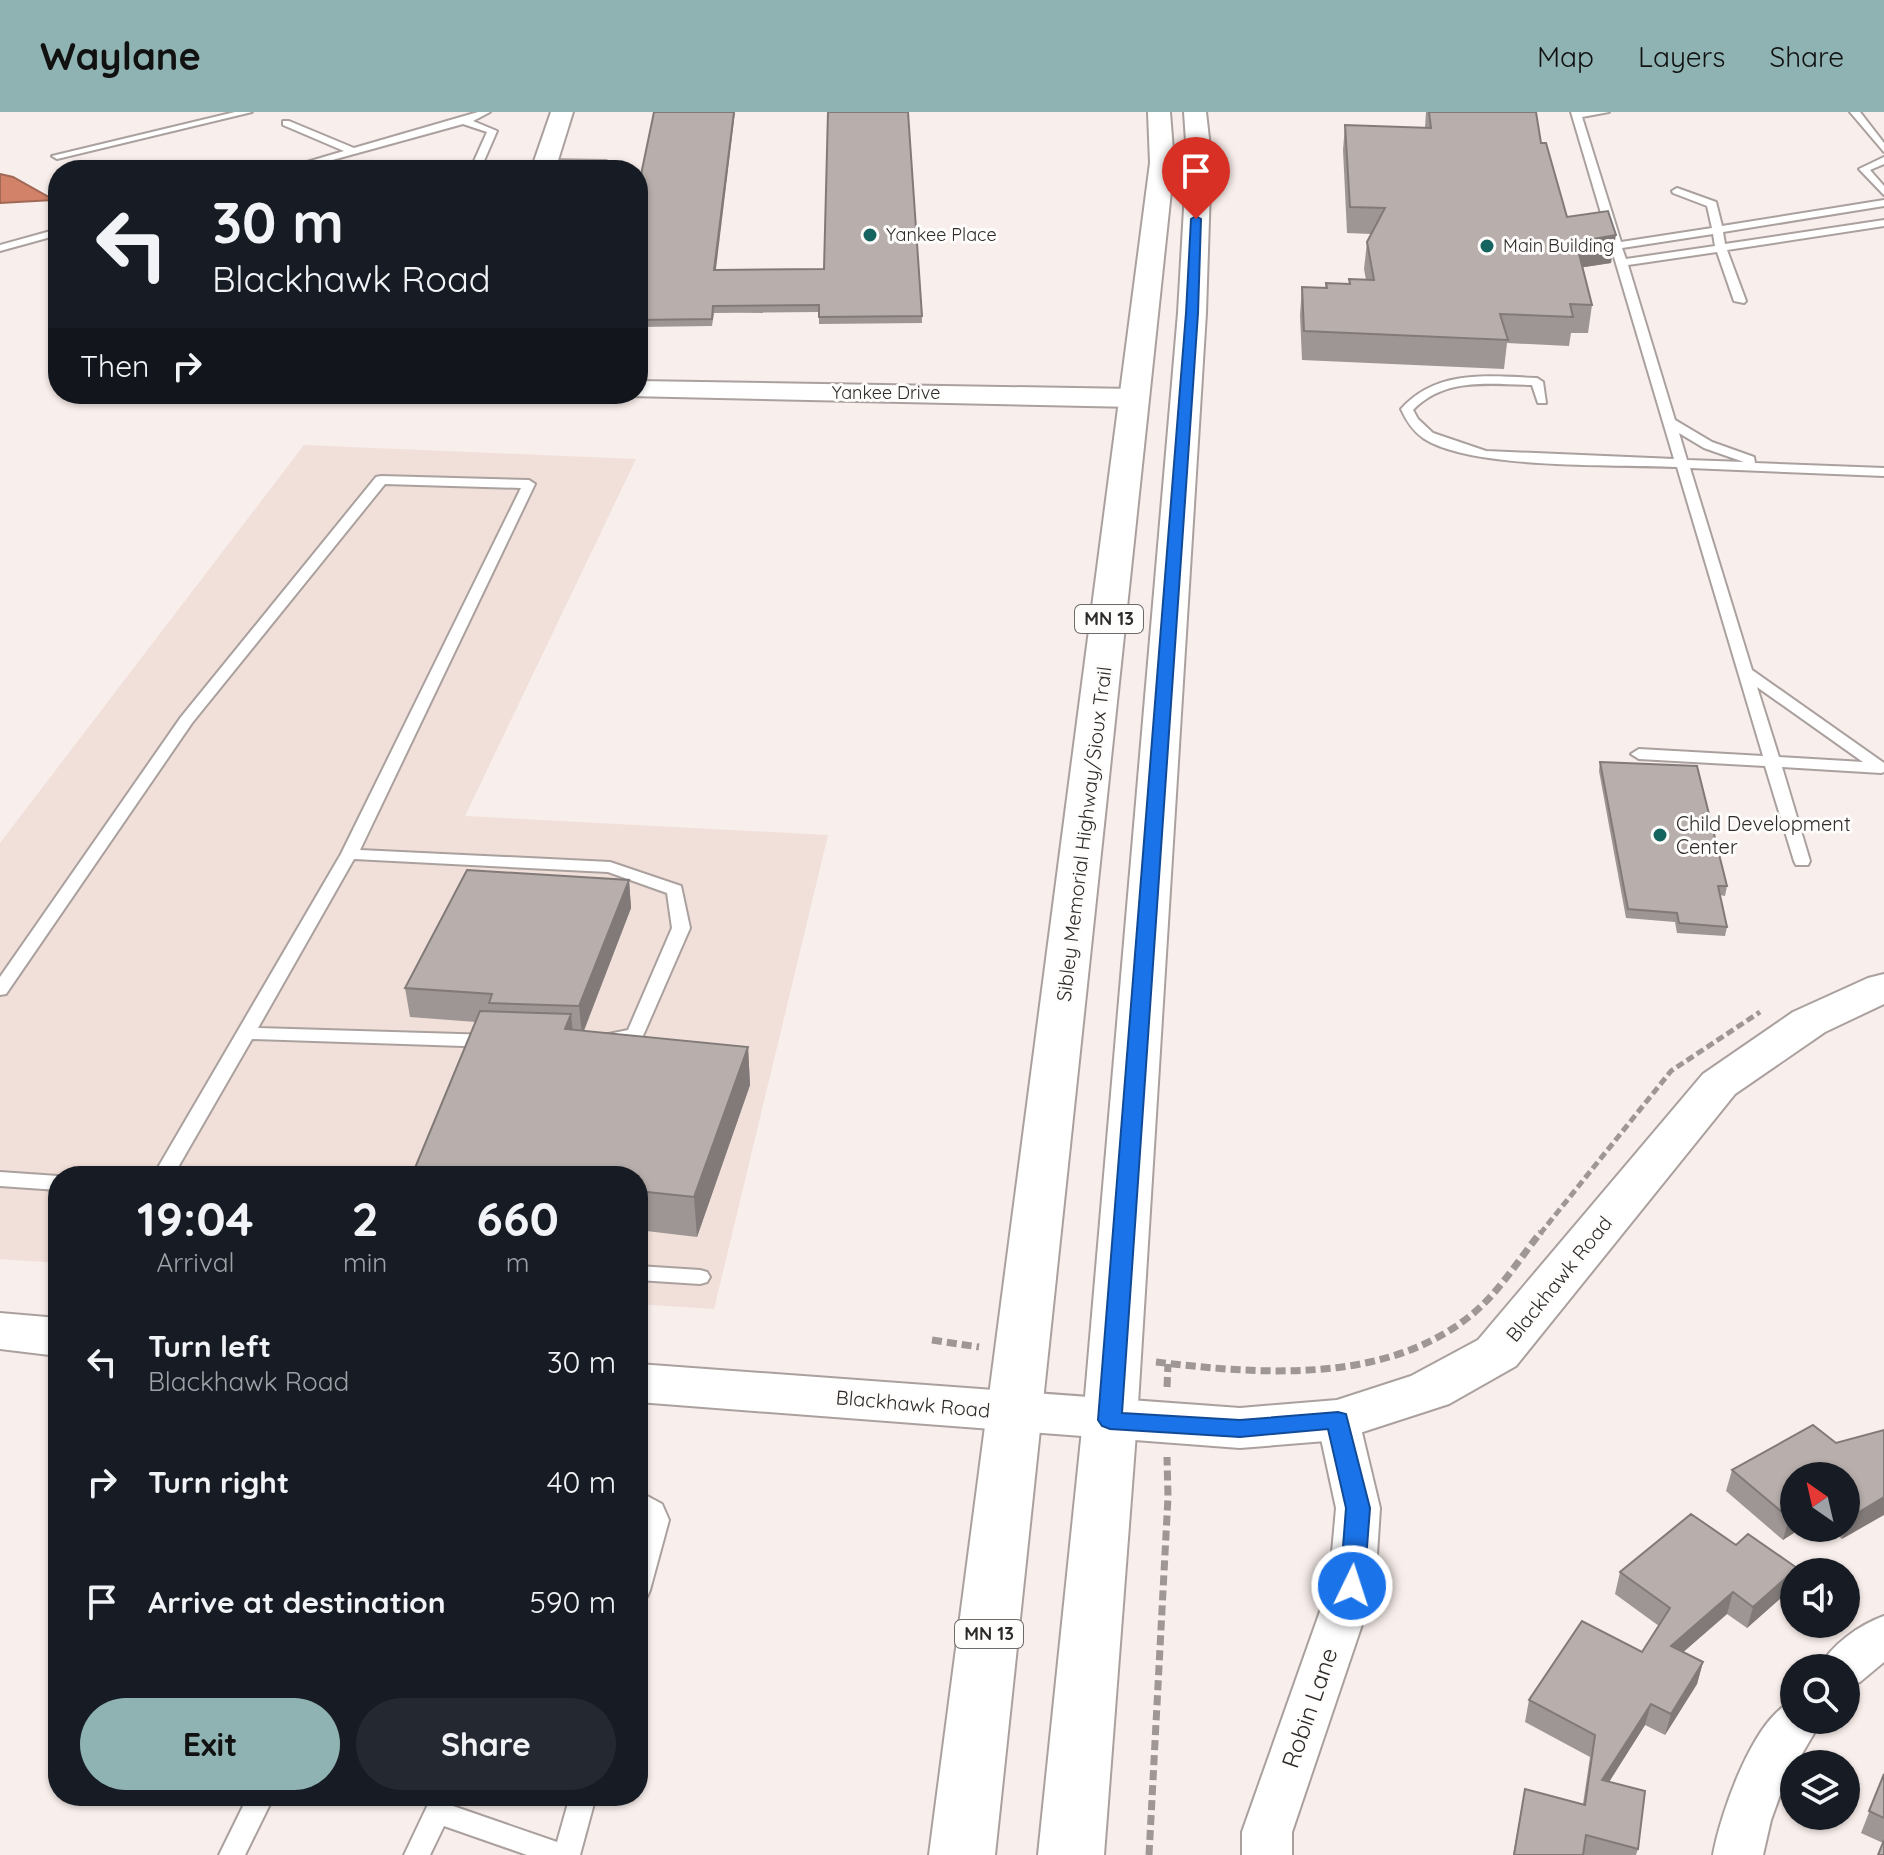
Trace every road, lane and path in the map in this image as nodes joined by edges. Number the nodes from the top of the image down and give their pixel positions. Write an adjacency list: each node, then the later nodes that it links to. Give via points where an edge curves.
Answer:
1 (247, 112): 8 (lane)
2 (485, 112): 10 (lane)
3 (562, 112): 17 (main road)
4 (1159, 112): 31 (main road, Sibley Memorial Highway/Sioux Trail / MN 13, via 1162,163)
5 (1195, 112): 57 (main road, MN 13, via 1199,156 1192,313)
6 (1604, 112): 9 (lane)
7 (1855, 112): 12 (lane)
8 (229, 114): 14 (lane)
9 (1577, 114): 25 (lane)
10 (464, 121): 13 (lane); 16 (lane, via 492,131)
11 (286, 123): 13 (lane)
12 (1884, 149)
13 (353, 151): 15 (lane)
14 (57, 156)
15 (321, 160)
16 (479, 160)
17 (547, 160)
18 (1884, 160): 20 (lane, via 1864,169)
19 (1677, 191): 23 (lane, via 1712,204)
20 (1884, 192)
21 (1884, 203): 23 (lane)
22 (1884, 223): 27 (lane)
23 (1718, 230): 25 (lane); 27 (lane)
24 (48, 235): 26 (lane)
25 (1617, 246): 28 (lane)
26 (0, 248)
27 (1721, 248): 28 (lane); 29 (lane)
28 (1622, 263): 33 (lane)
29 (1740, 301)
30 (648, 390): 31 (main road, Yankee Drive)
31 (1134, 398): 56 (main road, Sibley Memorial Highway/Sioux Trail / MN 13)
32 (1542, 400): 34 (lane, via 1537,382 1483,382 1436,388 1407,409 1412,425 1441,443 1486,455)
33 (1670, 422): 34 (lane); 35 (lane, via 1708,445)
34 (1683, 463): 35 (lane); 37 (lane)
35 (1776, 467): 36 (lane)
36 (1884, 472)
37 (1745, 672): 39 (lane); 39 (lane, via 1881,768)
38 (1639, 754): 39 (lane)
39 (1773, 763): 41 (lane)
40 (349, 854): 43 (lane, via 529,484 381,480 186,720); 45 (lane); 47 (lane, via 610,867 675,890 681,928 635,1034)
41 (1802, 861)
42 (1884, 987): 61 (main road, Blackhawk Road, via 1809,1022 1719,1084 1497,1353 1430,1390)
43 (0, 990)
44 (1770, 1006): 58 (path, via 1671,1071 1468,1318 1432,1339 1333,1369 1275,1373)
45 (246, 1033): 46 (lane); 48 (lane)
46 (511, 1041)
47 (589, 1044)
48 (169, 1166)
49 (0, 1179): 50 (lane)
50 (48, 1182)
51 (648, 1274): 52 (lane)
52 (700, 1277)
53 (0, 1331): 54 (main road)
54 (48, 1336)
55 (932, 1340): 56 (path)
56 (1023, 1352): 60 (main road, Sibley Memorial Highway/Sioux Trail / MN 13)
57 (1115, 1357): 58 (path); 62 (main road, MN 13)
58 (1168, 1364): 62 (path)
59 (648, 1384): 60 (main road, Blackhawk Road)
60 (1016, 1413): 62 (main road, Blackhawk Road); 76 (main road, MN 13)
61 (1338, 1420): 62 (main road, Blackhawk Road, via 1240,1428); 79 (street, Robin Lane, via 1358,1508 1352,1586 1267,1832)
62 (1138, 1422): 77 (main road, MN 13); 78 (path, via 1168,1497)
63 (648, 1506): 64 (lane, via 657,1520)
64 (648, 1553)
65 (1884, 1635): 66 (street)
66 (1860, 1654)
67 (1787, 1734): 80 (street, via 1761,1786)
68 (256, 1806): 72 (lane)
69 (440, 1806): 73 (lane)
70 (446, 1806): 74 (lane)
71 (580, 1806): 75 (lane)
72 (232, 1855)
73 (417, 1855)
74 (560, 1855)
75 (567, 1855)
76 (962, 1855)
77 (1071, 1855)
78 (1149, 1855)
79 (1267, 1855)
80 (1738, 1855)

